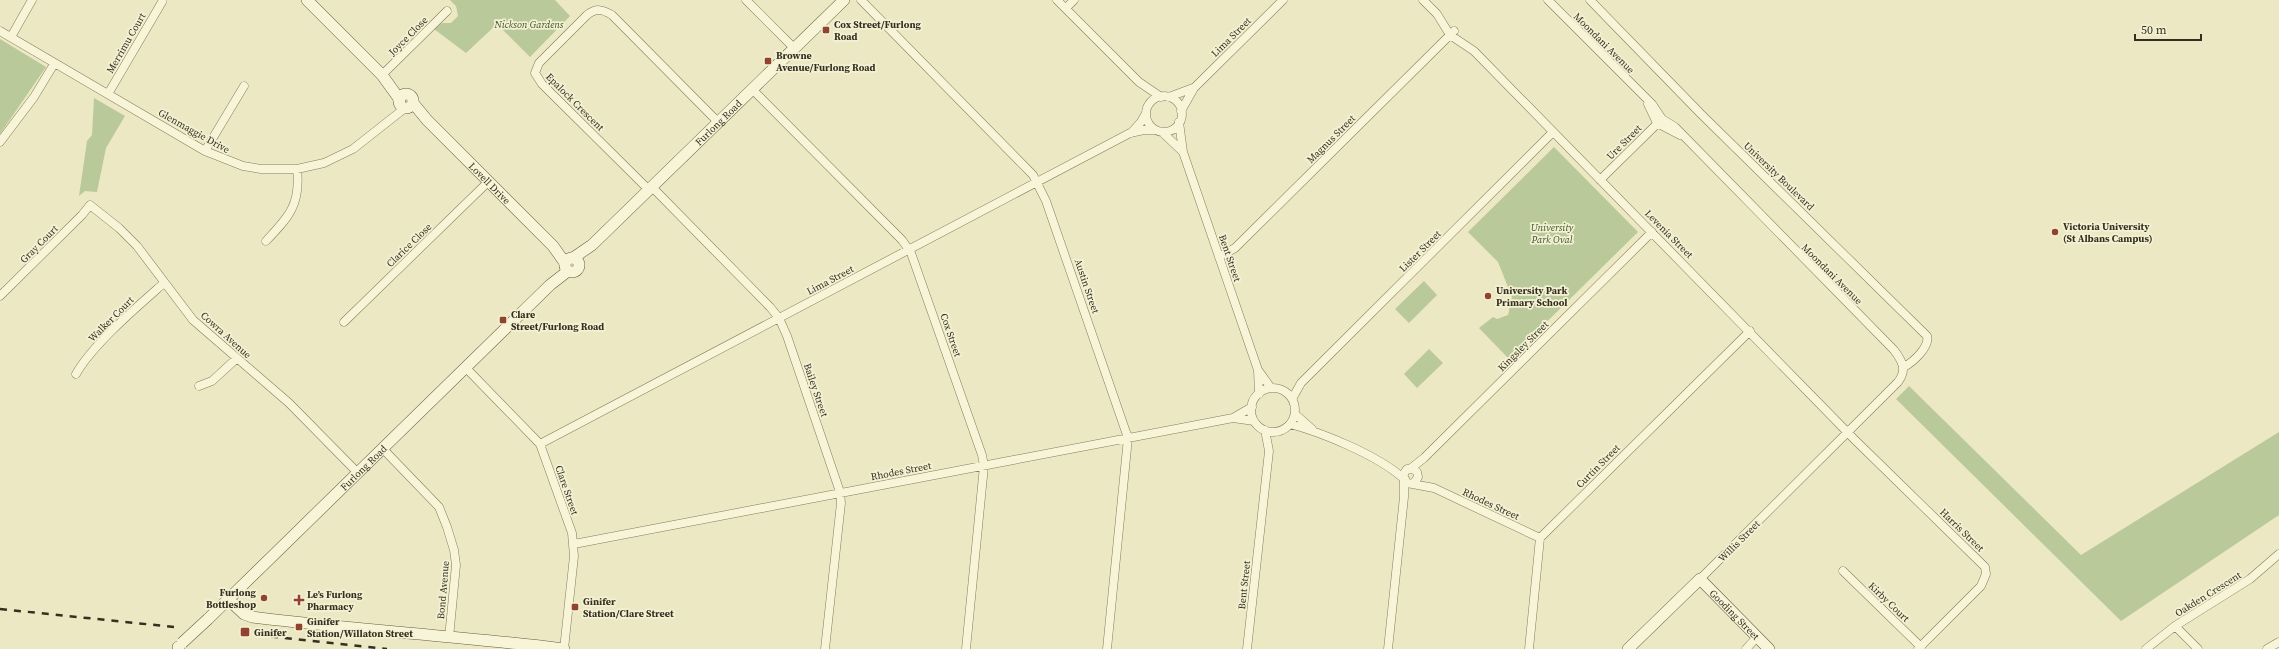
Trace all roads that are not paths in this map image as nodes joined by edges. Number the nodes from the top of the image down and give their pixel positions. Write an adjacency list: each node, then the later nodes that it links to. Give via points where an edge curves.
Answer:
1 (32, 0): 17 (street)
2 (306, 0): 20 (main road, Lovell Drive)
3 (746, 0): 18 (street)
4 (844, 0): 18 (main road, Furlong Road)
5 (861, 0): 43 (street, Austin Street)
6 (1057, 0): 13 (street)
7 (1074, 0): 13 (street)
8 (1283, 0): 23 (street, Lima Street)
9 (1423, 0): 16 (street, Levenia Street, via 1446,19)
10 (1548, 0): 31 (street, Moondani Avenue, via 1656,109)
11 (1590, 0): 57 (street, University Boulevard, via 1927,336 1918,356)
12 (162, 2): 25 (street, Merrimu Court)
13 (1066, 8): 21 (street)
14 (447, 11): 20 (street, Joyce Close)
15 (0, 30): 17 (street, Glenmaggie Drive)
16 (1452, 33): 35 (street, Levenia Street, via 1468,42); 49 (street, Magnus Street, via 1234,248)
17 (11, 37): 19 (street, Glenmaggie Drive)
18 (794, 48): 24 (main road, Furlong Road)
19 (54, 64): 25 (street, Glenmaggie Drive); 37 (street, via 34,97)
20 (386, 80): 27 (main road, Lovell Drive)
21 (1139, 82): 26 (street); 28 (street)
22 (244, 86): 38 (street)
23 (1194, 88): 26 (street, Lima Street); 29 (street, Lima Street)
24 (752, 89): 32 (main road, Furlong Road); 48 (street, Cox Street)
25 (108, 94): 38 (street, Glenmaggie Drive)
26 (1165, 97): 28 (street); 29 (street, via 1177,102)
27 (405, 103): 40 (street, Glenmaggie Drive, via 368,138 338,157); 42 (main road, Lovell Drive, via 427,120)
28 (1149, 104): 30 (street)
29 (1181, 111): 33 (street)
30 (1146, 113): 34 (street, via 1148,123); 36 (street, Lima Street)
31 (1660, 121): 41 (street, Ure Street); 57 (street, Moondani Avenue, via 1676,127 1682,136 1894,350)
32 (718, 122): 44 (main road, Furlong Road); 44 (street, Epalock Crescent, via 612,15 600,9 593,10 587,15 539,63 535,73 542,84)
33 (1179, 122): 34 (street, via 1172,130); 39 (street, Bent Street)
34 (1159, 131): 36 (street, Lima Street, via 1144,130); 39 (street, Bent Street)
35 (1553, 132): 41 (street, Levenia Street); 61 (street, Lister Street)
36 (1130, 133): 43 (street, Lima Street)
37 (0, 142)
38 (205, 151): 40 (street, Glenmaggie Drive, via 261,170)
39 (1183, 152): 49 (street, Bent Street)
40 (297, 169): 47 (street, via 299,190 296,202 284,222)
41 (1600, 180): 46 (street, Levenia Street)
42 (488, 182): 50 (main road, Lovell Drive); 54 (street, Clarice Close)
43 (1038, 182): 48 (street, Lima Street); 76 (street, Austin Street)
44 (650, 188): 50 (main road, Furlong Road); 53 (street, Bailey Street, via 759,295)
45 (90, 205): 51 (street, Cowra Avenue, via 137,246); 52 (street, Gray Court)
46 (1652, 232): 55 (street, Levenia Street); 83 (street, Kingsley Street, via 1424,458)
47 (266, 241)
48 (909, 249): 53 (street, Lima Street); 80 (street, Cox Street, via 980,447)
49 (1219, 257): 59 (street, Bent Street)
50 (570, 263): 58 (main road, Furlong Road)
51 (164, 283): 56 (street, Cowra Avenue, via 193,320); 60 (street, Walker Court, via 87,358)
52 (0, 296)
53 (779, 318): 77 (street, Lima Street); 85 (street, Bailey Street)
54 (344, 322)
55 (1750, 331): 75 (street, Levenia Street); 87 (street, Curtin Street)
56 (236, 359): 62 (street, via 212,381); 82 (street, Cowra Avenue, via 289,403)
57 (1904, 367): 75 (street, via 1898,382)
58 (466, 368): 77 (street, Clare Street); 78 (main road, Furlong Road)
59 (1258, 370): 63 (street, Bent Street); 65 (street, Bent Street)
60 (76, 374)
61 (1301, 383): 64 (street, Lister Street); 66 (street, Lister Street)
62 (199, 386)
63 (1272, 388): 64 (street); 65 (street)
64 (1284, 391): 66 (street)
65 (1259, 394): 67 (street)
66 (1292, 399): 68 (street)
67 (1252, 407): 69 (street, Rhodes Street); 70 (street)
68 (1295, 414): 71 (street); 73 (street, Rhodes Street)
69 (1233, 418): 70 (street, Rhodes Street); 76 (street, Rhodes Street)
70 (1254, 421): 72 (street)
71 (1290, 424): 73 (street, Rhodes Street); 74 (street)
72 (1264, 430): 74 (street); 79 (street, Bent Street)
73 (1313, 430): 81 (street, Rhodes Street)
74 (1277, 432): 79 (street, Bent Street)
75 (1849, 432): 91 (street, Willis Street); 98 (street, Harris Street, via 1985,567 1986,574 1981,586)
76 (1128, 438): 80 (street, Rhodes Street); 103 (street, Austin Street)
77 (540, 444): 88 (street, Clare Street)
78 (383, 449): 82 (main road, Furlong Road); 94 (street, Bond Avenue, via 439,507 447,527 456,565)
79 (1268, 452): 104 (street, Bent Street)
80 (984, 466): 85 (street, Rhodes Street); 102 (street, Cox Street)
81 (1388, 466): 83 (street, Rhodes Street); 84 (street, Rhodes Street)
82 (358, 473): 92 (main road, Furlong Road)
83 (1413, 476): 84 (street, Rhodes Street); 86 (street, Kingsley Street); 87 (street, Rhodes Street)
84 (1403, 479): 86 (street, Kingsley Street)
85 (840, 492): 88 (street, Rhodes Street); 101 (street, Bailey Street, via 841,503)
86 (1404, 497): 105 (street, Kingsley Street)
87 (1540, 538): 106 (street)
88 (574, 544): 100 (street, Clare Street)
89 (2279, 554): 93 (street, Oakden Crescent, via 2250,579)
90 (1843, 571): 98 (street, Kirby Court)
91 (1700, 579): 95 (main road, Gooding Street); 107 (main road, Willis Street)
92 (228, 598): 94 (main road, via 244,614 252,617); 97 (main road, Furlong Road, bridge)
93 (2175, 626): 99 (street); 110 (street, Oakden Crescent)
94 (449, 638): 100 (main road, via 488,639)
95 (1757, 638): 108 (street); 109 (main road, Gooding Street)
96 (2279, 642): 111 (street)
97 (179, 647)
98 (1920, 648)
99 (2196, 648)
100 (564, 649)
101 (825, 649)
102 (966, 649)
103 (1107, 649)
104 (1247, 649)
105 (1388, 649)
106 (1529, 649)
107 (1628, 649)
108 (1746, 649)
109 (1769, 649)
110 (2146, 649)
111 (2267, 649)

